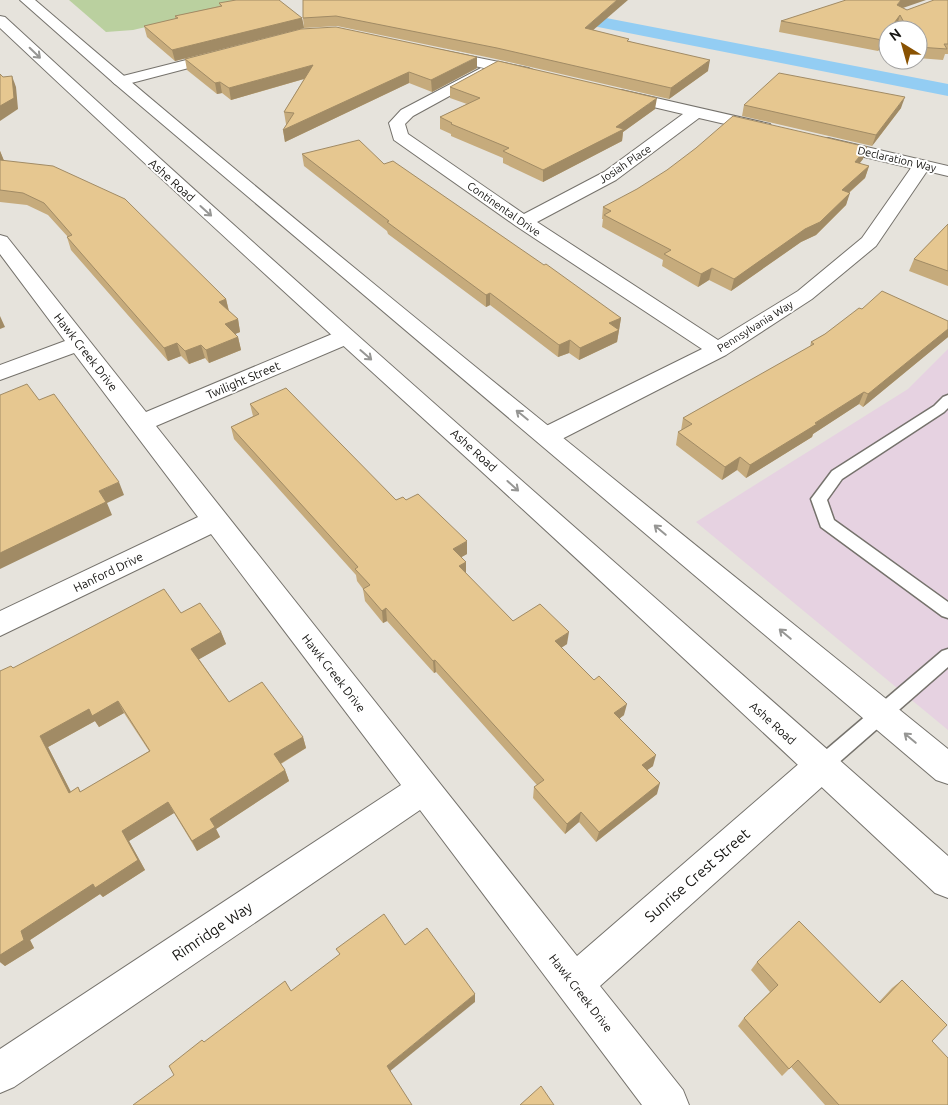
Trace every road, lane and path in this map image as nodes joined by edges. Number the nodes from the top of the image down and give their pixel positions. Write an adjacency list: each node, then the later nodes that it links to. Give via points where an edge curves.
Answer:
1 (27, 0): 6 (street)
2 (0, 20): 18 (street, Ashe Road, one-way to 18)
3 (61, 50): 6 (street)
4 (235, 52): 9 (street)
5 (431, 52): 7 (street)
6 (91, 56): 9 (street)
7 (496, 65): 8 (street); 16 (street, Continental Drive, via 407,114 397,123 400,136)
8 (544, 76)
9 (120, 81): 24 (street, one-way to 9)
10 (602, 90): 11 (street)
11 (697, 112): 12 (street); 16 (street, Josiah Place, via 610,176)
12 (782, 132)
13 (810, 139): 14 (street, Declaration Way)
14 (922, 165): 15 (street, Declaration Way); 20 (street, Pennsylvania Way, via 869,242 804,295)
15 (948, 171)
16 (523, 222): 20 (street, Continental Drive)
17 (0, 241): 19 (street, Hawk Creek Drive)
18 (345, 337): 23 (street, Twilight Street); 30 (street, Ashe Road, one-way to 30, via 490,464)
19 (79, 343): 21 (street); 23 (street, Hawk Creek Drive)
20 (718, 350): 24 (street, Pennsylvania Way)
21 (0, 373)
22 (948, 400): 26 (lane, via 837,475 819,498 827,523)
23 (141, 423): 25 (street, Hawk Creek Drive)
24 (547, 436): 29 (street, one-way to 24)
25 (216, 520): 27 (street, Hanford Drive); 32 (street, Hawk Creek Drive)
26 (948, 611)
27 (0, 624)
28 (948, 656): 29 (lane)
29 (882, 714): 30 (lane); 31 (street, one-way to 29)
30 (821, 766): 33 (street, Ashe Road); 34 (street, Sunrise Crest Street)
31 (948, 769)
32 (423, 789): 34 (street, Hawk Creek Drive); 35 (street, Rimridge Way)
33 (948, 880)
34 (574, 984): 36 (street, Hawk Creek Drive)
35 (0, 1073)
36 (668, 1105)

